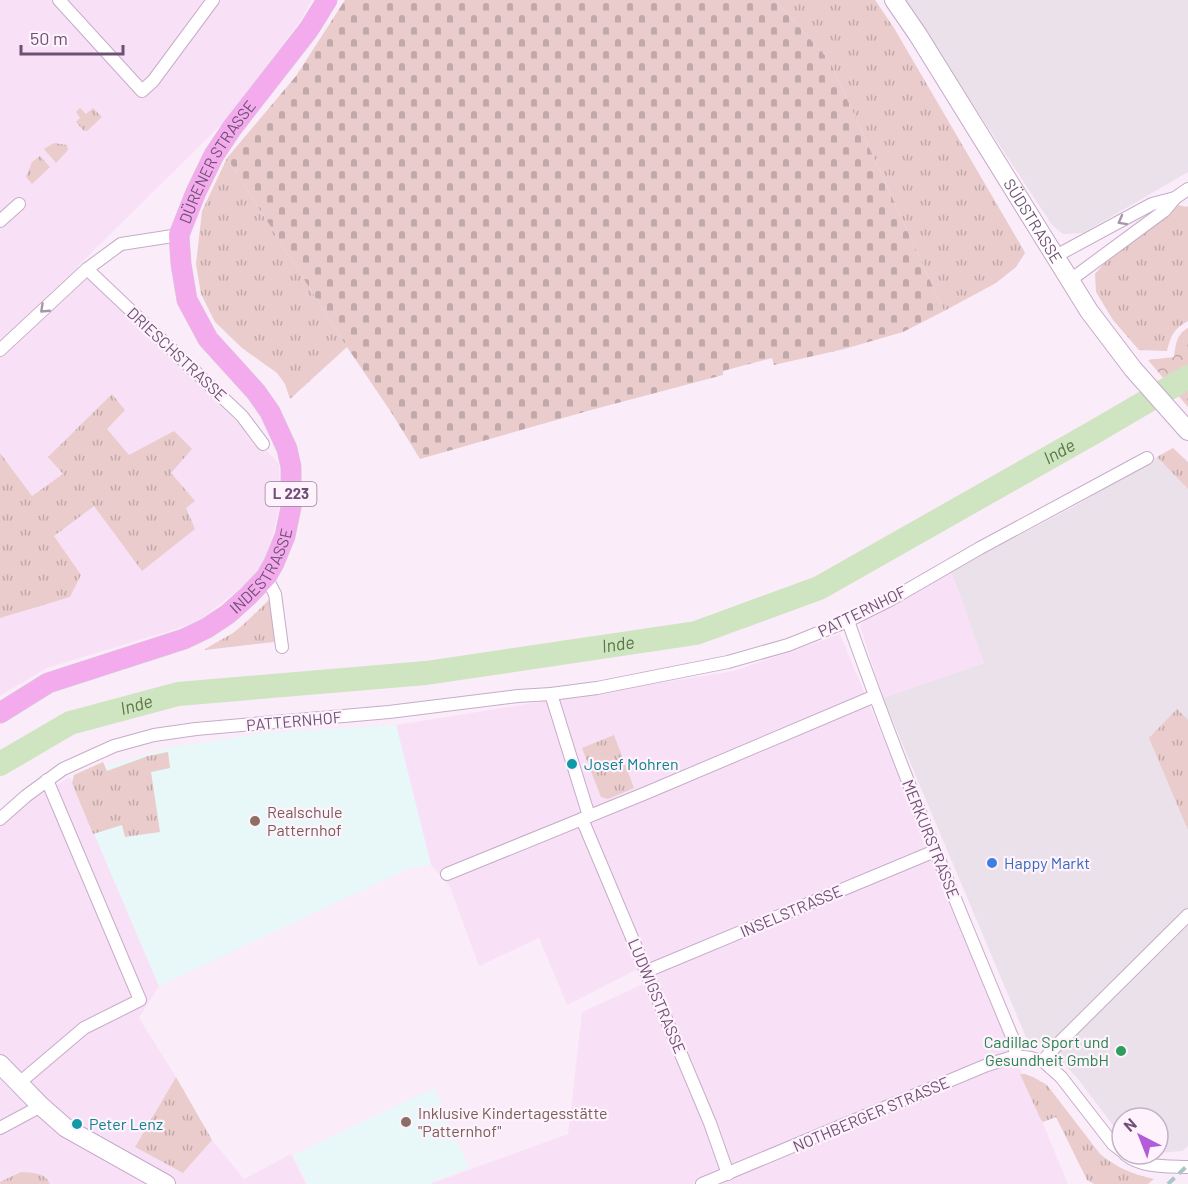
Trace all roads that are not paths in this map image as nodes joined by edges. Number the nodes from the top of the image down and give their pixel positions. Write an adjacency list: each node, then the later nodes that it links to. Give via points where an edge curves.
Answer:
1 (59, 0): 2 (street, via 142,91)
2 (213, 0)
3 (327, 0): 9 (main road, DÜRENER STRASSE / L 223, via 214,155)
4 (894, 0): 10 (main road, SÜDSTRASSE)
5 (1188, 189): 6 (street)
6 (1175, 198): 10 (street, one-way to 10, via 1152,204); 12 (street, via 1164,211)
7 (19, 204): 8 (street)
8 (0, 221)
9 (179, 235): 11 (street, DÜRENER STRASSE, via 121,244); 17 (main road, INDESTRASSE / L 223, via 187,300 204,334 270,412 287,449 291,507 281,548)
10 (1054, 257): 12 (main road, SÜDSTRASSE)
11 (87, 269): 13 (street, DÜRENER STRASSE, one-way to 13); 15 (street, DRIESCHSTRASSE, via 242,416)
12 (1070, 281): 14 (main road, SÜDSTRASSE, via 1133,369)
13 (0, 350)
14 (1183, 426)
15 (263, 444)
16 (1147, 458): 18 (street, PATTERNHOF)
17 (266, 577): 19 (street, via 275,594); 22 (main road, INDESTRASSE / L 223, via 228,614 207,628 48,683)
18 (848, 621): 20 (street, PATTERNHOF, via 788,645 728,662); 21 (street, MERKURSTRASSE)
19 (282, 647)
20 (551, 694): 23 (street, PATTERNHOF, via 154,735 114,746); 24 (street)
21 (874, 696): 24 (street); 26 (street, MERKURSTRASSE)
22 (0, 714)
23 (47, 780): 25 (street, PATTERNHOF); 33 (street, via 140,1000 84,1028)
24 (586, 818): 27 (street); 29 (street, LUDWIGSTRASSE)
25 (0, 819)
26 (935, 851): 29 (street, INSELSTRASSE); 30 (street, MERKURSTRASSE)
27 (447, 874)
28 (1188, 915): 31 (street)
29 (646, 971): 39 (street, LUDWIGSTRASSE)
30 (1017, 1056): 31 (street, NOTHBERGER STRASSE); 39 (street, NOTHBERGER STRASSE, via 957,1077)
31 (1043, 1061): 36 (street)
32 (0, 1064): 33 (main road)
33 (18, 1083): 34 (main road)
34 (41, 1106): 35 (street); 40 (main road, via 66,1128)
35 (0, 1128)
36 (1110, 1140)
37 (1168, 1166): 38 (street)
38 (1188, 1167)
39 (728, 1174): 41 (street, NOTHBERGER STRASSE)
40 (166, 1184)
41 (702, 1184)

